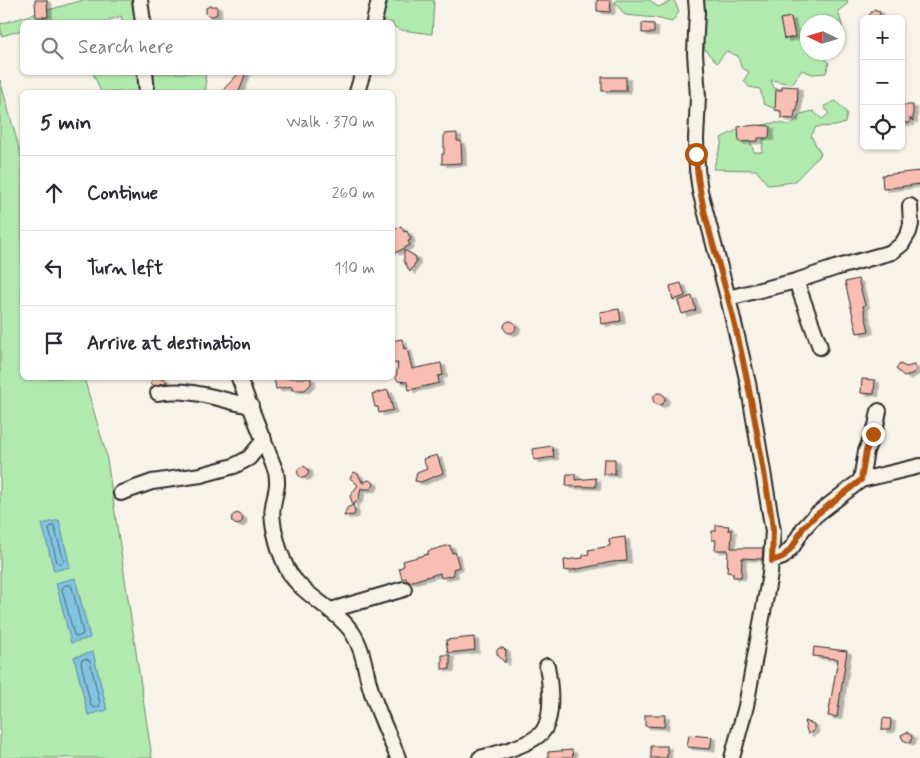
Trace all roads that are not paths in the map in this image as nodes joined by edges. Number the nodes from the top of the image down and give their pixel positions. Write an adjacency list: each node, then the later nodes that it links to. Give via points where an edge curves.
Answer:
1 (140, 0): 4 (street)
2 (379, 0): 5 (street)
3 (696, 0): 12 (street, via 697,169)
4 (143, 20)
5 (374, 20)
6 (145, 75): 8 (street)
7 (361, 75): 9 (street)
8 (147, 90)
9 (357, 90)
10 (910, 206): 11 (street, via 909,232 892,252)
11 (796, 281): 12 (street); 13 (street)
12 (728, 298): 24 (street, via 748,382 768,497 773,530)
13 (820, 347)
14 (240, 380): 16 (street)
15 (158, 393): 16 (street, via 187,392)
16 (251, 406): 18 (street)
17 (879, 411): 22 (street)
18 (264, 440): 19 (street); 20 (street)
19 (249, 458): 20 (street); 23 (street, via 227,468 152,482)
20 (270, 460): 26 (street, via 278,482 272,512 283,561 298,584)
21 (920, 466): 22 (street)
22 (861, 480): 24 (street, via 816,515 783,557)
23 (121, 493)
24 (772, 561): 30 (street, via 746,706)
25 (404, 589): 26 (street)
26 (331, 610): 28 (street, via 358,641 371,691)
27 (547, 666): 29 (street, via 549,712 543,732 531,740)
28 (398, 758)
29 (480, 758)
30 (732, 758)

